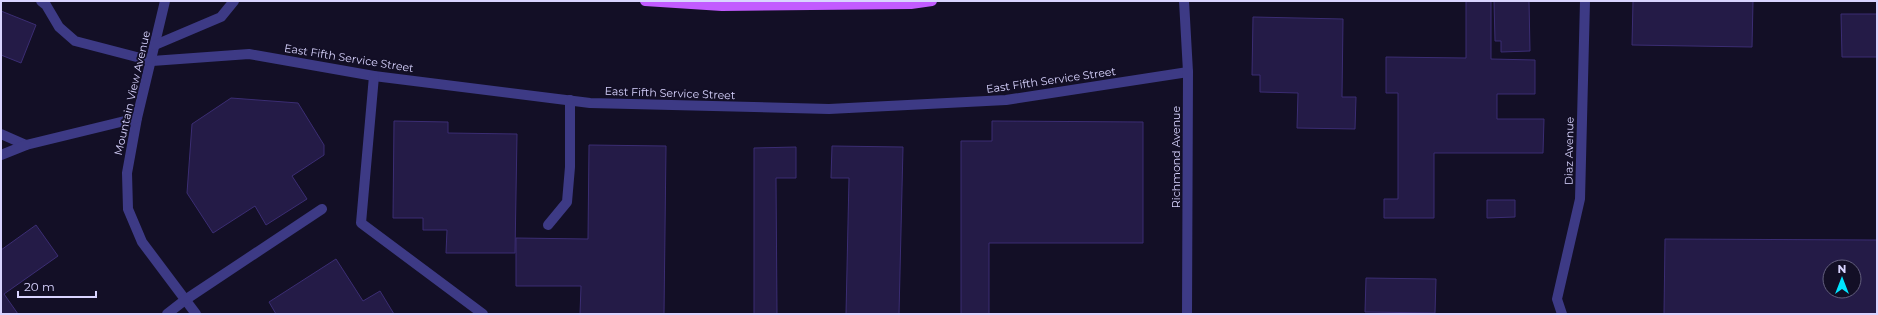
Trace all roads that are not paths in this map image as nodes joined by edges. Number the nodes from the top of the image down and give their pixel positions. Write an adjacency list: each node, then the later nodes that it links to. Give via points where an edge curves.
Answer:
1 (41, 1): 9 (street, East Fifth Service Street, via 59,27 75,40)
2 (166, 1): 8 (street, Mountain View Avenue)
3 (234, 1): 8 (street, via 220,17)
4 (645, 1): 5 (main road, via 722,6 911,4)
5 (932, 1)
6 (1184, 1): 10 (street, Richmond Avenue)
7 (1585, 1): 24 (street, Diaz Avenue, via 1580,199 1557,299)
8 (155, 45): 9 (street, Mountain View Avenue)
9 (152, 61): 11 (street, East Fifth Service Street, via 249,54); 13 (street, Mountain View Avenue)
10 (1188, 72): 12 (street, East Fifth Service Street, via 1006,100 830,109 590,103); 23 (street, Richmond Avenue)
11 (374, 76): 12 (street, East Fifth Service Street); 22 (street, via 361,223)
12 (570, 100): 18 (street, via 567,202)
13 (137, 118): 15 (street); 19 (street, Mountain View Avenue, via 127,173 128,209 142,242)
14 (1, 134): 15 (street)
15 (26, 145): 16 (street)
16 (1, 155)
17 (322, 209): 19 (street)
18 (548, 225)
19 (185, 300): 20 (street); 21 (street, Mountain View Avenue)
20 (167, 314)
21 (196, 314)
22 (484, 314)
23 (1186, 314)
24 (1562, 314)

